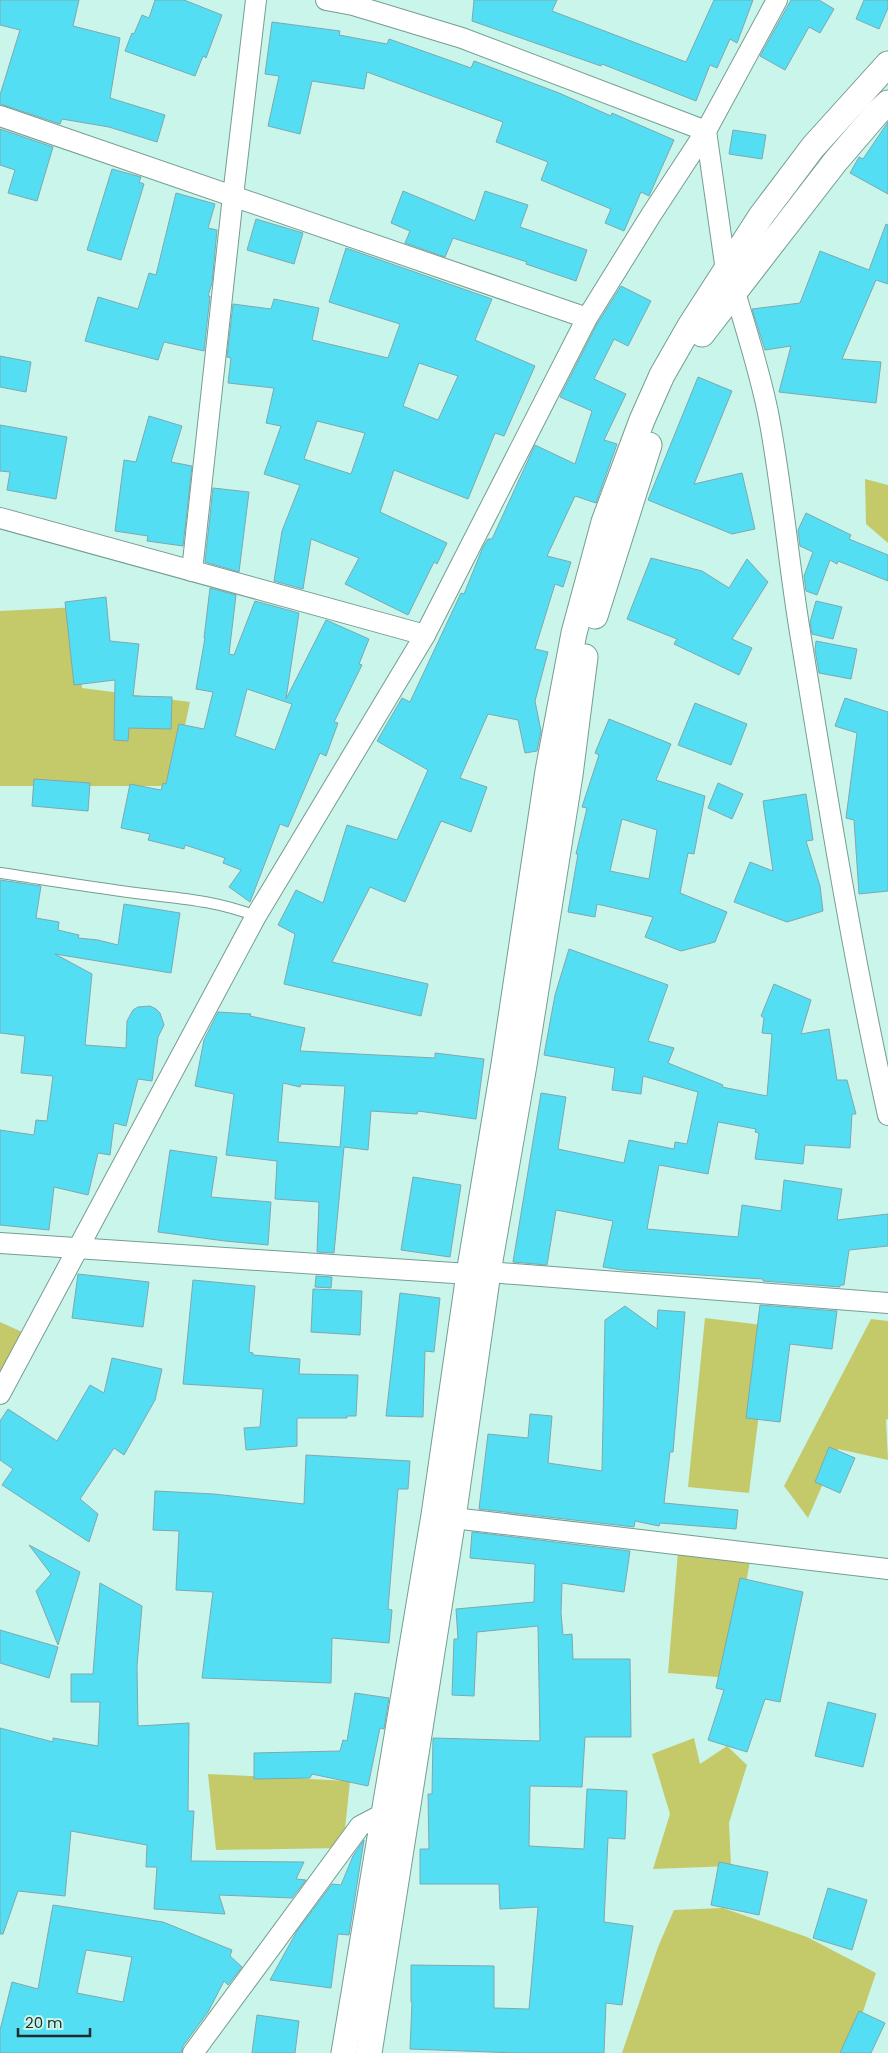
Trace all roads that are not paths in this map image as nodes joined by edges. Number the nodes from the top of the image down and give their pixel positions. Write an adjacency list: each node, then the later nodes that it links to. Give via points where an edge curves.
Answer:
1 (256, 0): 8 (street)
2 (326, 0): 7 (street, via 362,7 462,38)
3 (777, 0): 7 (street)
4 (888, 64): 9 (street, via 813,147 761,216)
5 (888, 103): 9 (street)
6 (0, 116): 8 (street)
7 (706, 131): 9 (street); 10 (street)
8 (233, 196): 10 (street); 12 (street)
9 (730, 281): 16 (street, via 768,415 821,761); 19 (street, via 655,426 588,636 570,775 524,1065)
10 (587, 318): 13 (street)
11 (0, 518): 12 (street)
12 (192, 571): 13 (street)
13 (426, 635): 15 (street)
14 (0, 873): 15 (lane, via 189,898 230,906)
15 (256, 916): 18 (street)
16 (888, 1116)
17 (0, 1243): 18 (street)
18 (77, 1248): 19 (street); 21 (street)
19 (479, 1273): 20 (street); 22 (street); 24 (street)
20 (888, 1303)
21 (0, 1394)
22 (453, 1518): 23 (street); 27 (street)
23 (888, 1569)
24 (383, 1814): 25 (street, via 360,1826); 26 (street)
25 (193, 2053)
26 (344, 2053)
27 (369, 2053)

